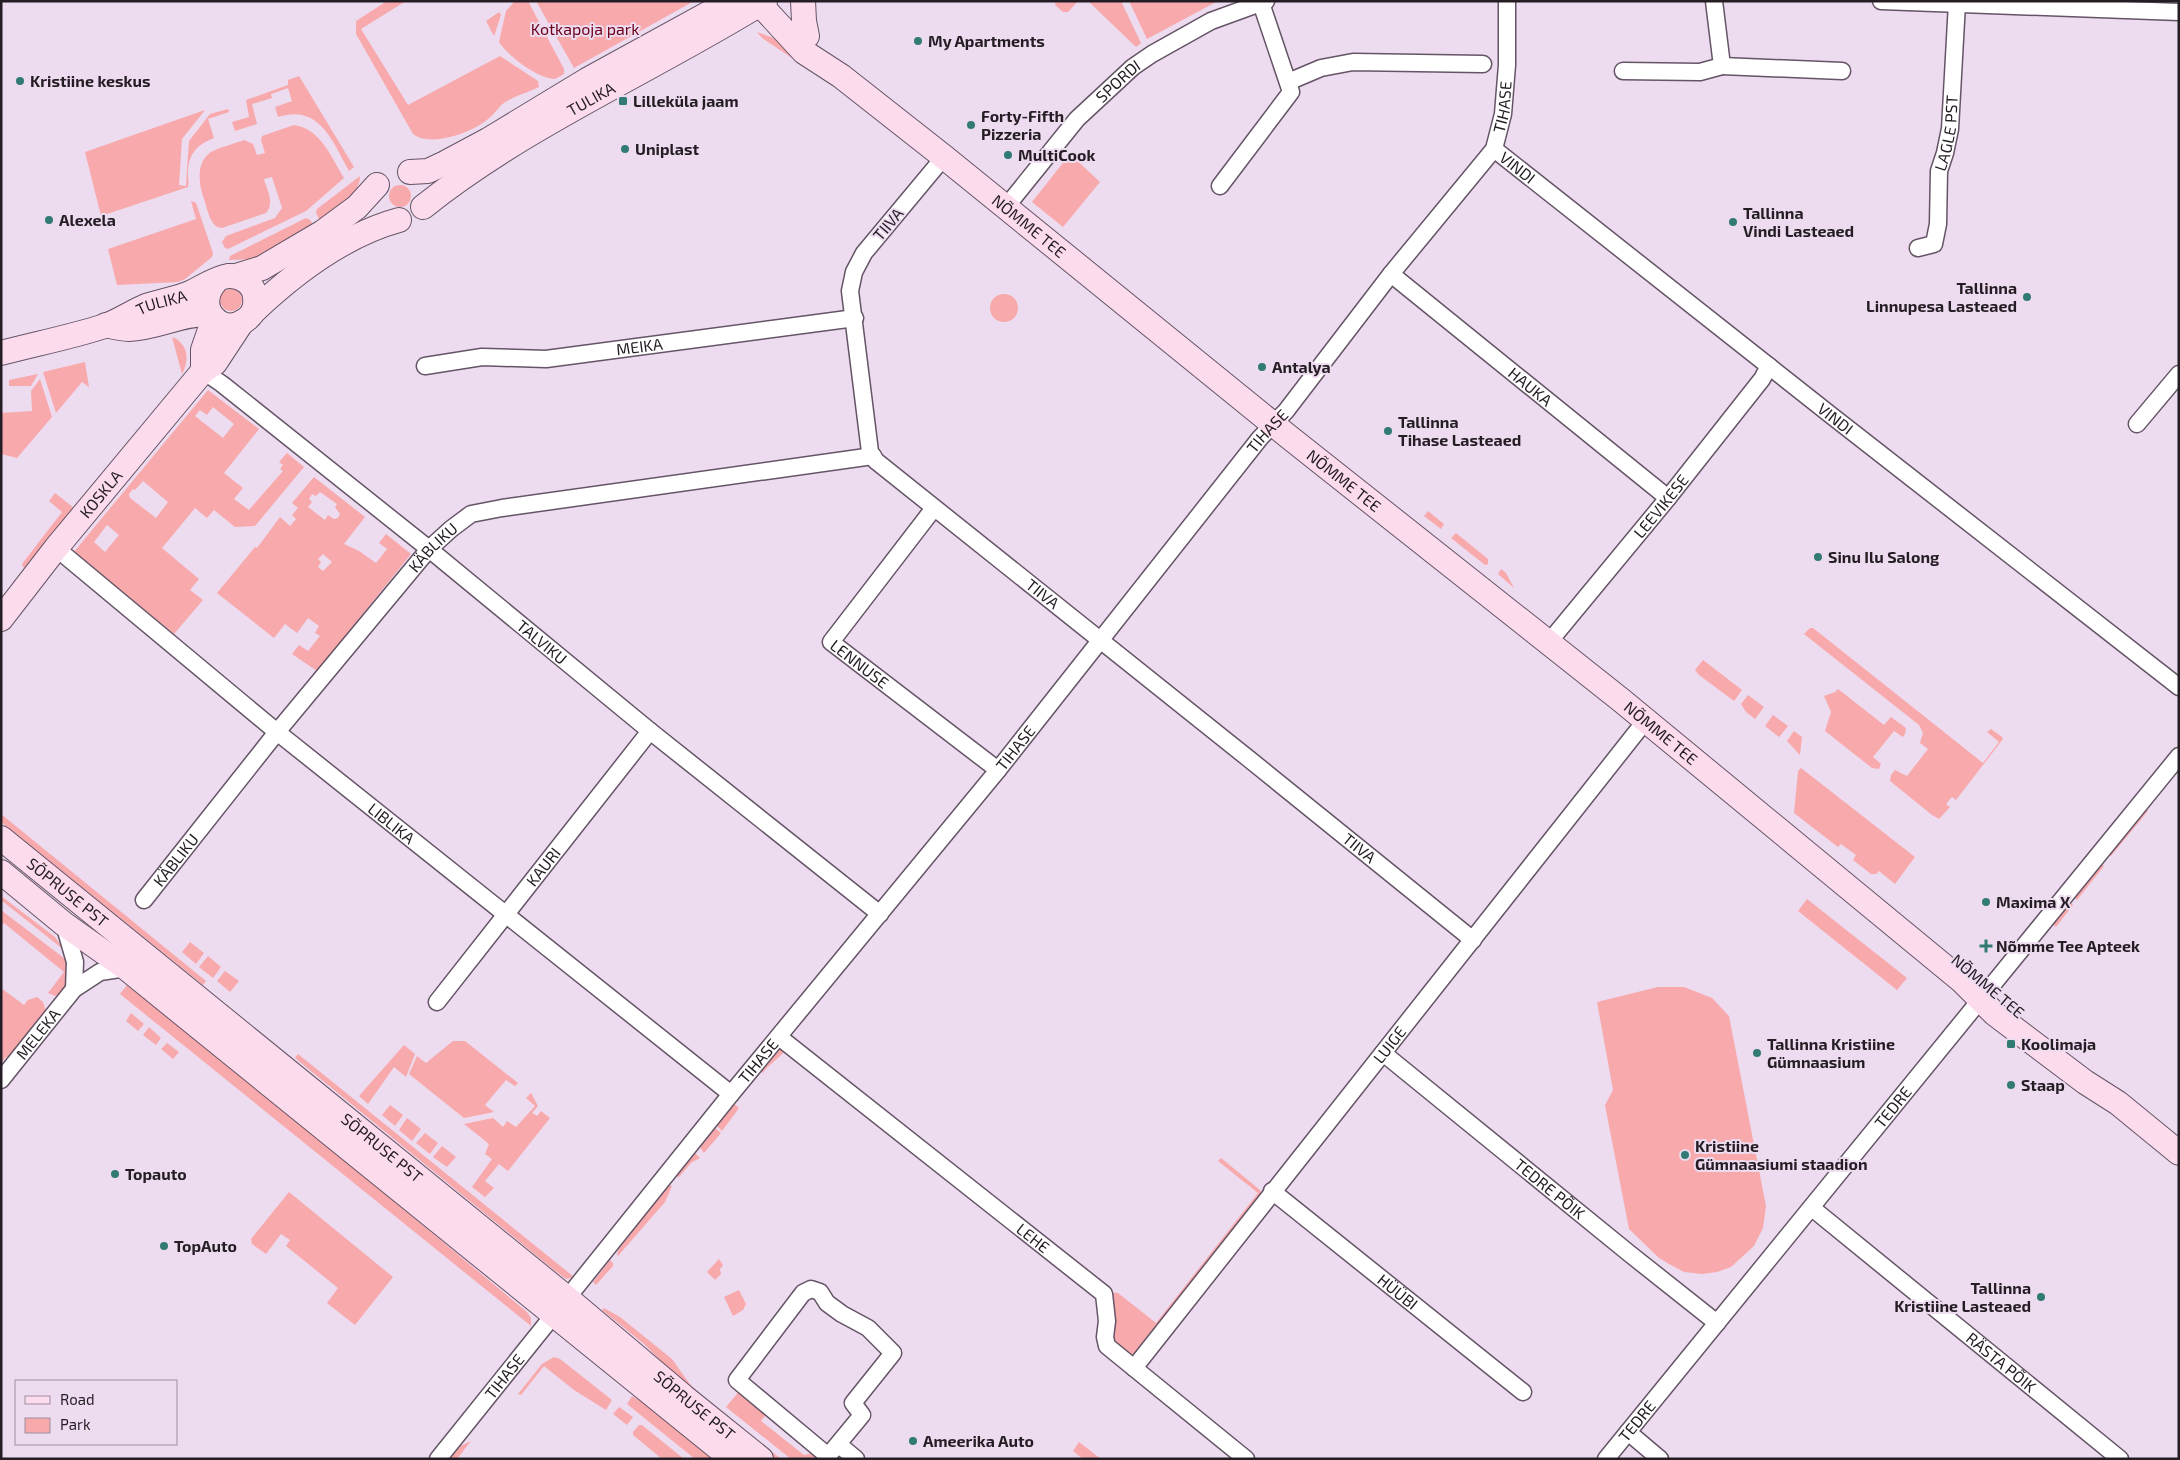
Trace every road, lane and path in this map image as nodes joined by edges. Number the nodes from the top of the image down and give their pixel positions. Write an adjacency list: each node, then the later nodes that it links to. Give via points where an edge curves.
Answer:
1 (731, 1): 13 (street, TULIKA)
2 (803, 1): 11 (street)
3 (1507, 1): 18 (street, TIHASE, via 1503,114)
4 (1714, 1): 14 (street)
5 (1881, 1): 8 (street)
6 (765, 2): 10 (street, TULIKA); 11 (street, NÕMME TEE)
7 (1263, 2): 17 (street); 24 (street, SPORDI, via 1210,21 1133,68 1077,119)
8 (1956, 4): 9 (street); 26 (street, LAGLE PST, via 1950,129 1939,171 1938,224 1934,244)
9 (2179, 12)
10 (718, 30): 11 (street, via 754,26); 13 (street, TULIKA)
11 (806, 44): 19 (street, NÕMME TEE)
12 (1483, 64): 17 (street, via 1353,62 1322,68)
13 (631, 66): 20 (street, TULIKA, via 445,163 428,170); 23 (street, TULIKA, via 586,101 463,175)
14 (1722, 66): 15 (street, via 1700,72); 16 (street)
15 (1623, 71)
16 (1842, 71)
17 (1288, 82): 22 (street, via 1291,92)
18 (1494, 148): 27 (street, TIHASE); 37 (street, VINDI)
19 (944, 157): 24 (street, NÕMME TEE); 31 (street, TIIVA, via 864,253 854,272 850,291)
20 (410, 172): 21 (street, via 402,170 387,174); 23 (street, via 423,183 426,191)
21 (377, 185): 25 (street, via 379,208); 28 (street, TULIKA, via 357,207 323,232 262,268)
22 (1220, 186)
23 (423, 206): 25 (street, via 412,217)
24 (1006, 208): 40 (street, NÕMME TEE)
25 (399, 220): 30 (street, via 372,228 329,253 286,282)
26 (1918, 248)
27 (1391, 274): 40 (street, TIHASE); 42 (street, HAUKA)
28 (226, 278): 29 (street, via 210,288 207,308); 30 (street, via 248,282 255,294 256,303); 33 (street, TULIKA, via 127,314)
29 (212, 316): 30 (street, via 229,325); 32 (street, TULIKA, via 180,317); 35 (street, KOSKLA)
30 (247, 317): 35 (street, KOSKLA, via 215,363)
31 (854, 318): 36 (street, MEIKA, via 546,360 482,357); 41 (street, TIIVA)
32 (162, 323): 33 (street, TULIKA, via 128,329); 35 (street, via 188,332)
33 (106, 325): 34 (street, TULIKA)
34 (1, 353)
35 (203, 360): 44 (street, KOSKLA); 45 (street, TALVIKU, via 222,384)
36 (425, 366)
37 (1769, 366): 42 (street, LEEVIKESE); 49 (street, VINDI)
38 (2179, 374): 39 (street)
39 (2137, 424)
40 (1274, 425): 47 (street, TIHASE); 48 (street, NÕMME TEE)
41 (873, 456): 43 (street, TIIVA); 45 (street, KÄBLIKU, via 479,512 471,514)
42 (1668, 498): 48 (street, LEEVIKESE)
43 (934, 508): 47 (street, TIIVA); 54 (street, LENNUSE, via 831,642)
44 (56, 548): 46 (street, KOSKLA); 51 (street, LIBLIKA)
45 (429, 549): 51 (street, KÄBLIKU); 52 (street, TALVIKU)
46 (1, 619)
47 (1102, 640): 54 (street, TIHASE); 61 (street, TIIVA)
48 (1549, 642): 50 (street, NÕMME TEE)
49 (2179, 687)
50 (1646, 720): 61 (street, LUIGE); 64 (street, NÕMME TEE, via 1962,981)
51 (277, 732): 57 (street, KÄBLIKU); 58 (street, LIBLIKA)
52 (650, 732): 58 (street, KAURI); 59 (street, TALVIKU)
53 (2179, 756): 64 (street, TEDRE)
54 (998, 770): 59 (street, TIHASE)
55 (1, 838): 73 (street, SÕPRUSE PST)
56 (1, 872): 60 (street, SÕPRUSE PST)
57 (144, 900)
58 (506, 914): 65 (street, KAURI); 69 (street, LIBLIKA)
59 (880, 914): 66 (street, TIHASE)
60 (64, 924): 62 (street, SÕPRUSE PST); 63 (street, via 75,962)
61 (1473, 940): 67 (street, LUIGE)
62 (126, 968): 63 (street, MELEKA, via 100,972); 73 (street, SÕPRUSE PST)
63 (74, 989): 68 (street, MELEKA)
64 (1986, 994): 70 (street, NÕMME TEE, via 1995,1014 2118,1103); 72 (street, TEDRE)
65 (437, 1002)
66 (779, 1037): 69 (street, TIHASE); 75 (street, LEHE, via 1104,1294 1107,1346)
67 (1384, 1052): 71 (street, LUIGE); 74 (street, TEDRE PÕIK)
68 (1, 1080)
69 (731, 1094): 73 (street, TIHASE)
70 (2179, 1153)
71 (1272, 1191): 75 (street, LUIGE); 76 (street, HÜÜBI)
72 (1812, 1208): 74 (street, TEDRE); 86 (street, RÄSTA PÕIK)
73 (560, 1307): 79 (street, TIHASE); 80 (street, SÕPRUSE PST); 81 (street, SÕPRUSE PST, via 684,1397)
74 (1718, 1324): 77 (street, TEDRE)
75 (1134, 1368): 83 (street, LEHE)
76 (1523, 1392)
77 (1628, 1432): 84 (street, TEDRE); 85 (street)
78 (838, 1444): 78 (street, via 862,1415 853,1403 893,1353 868,1328 842,1314 820,1292 811,1289 803,1293 737,1380 828,1456); 82 (street)
79 (438, 1459)
80 (732, 1459)
81 (761, 1459)
82 (856, 1459)
83 (1246, 1459)
84 (1606, 1459)
85 (1660, 1459)
86 (2120, 1459)

